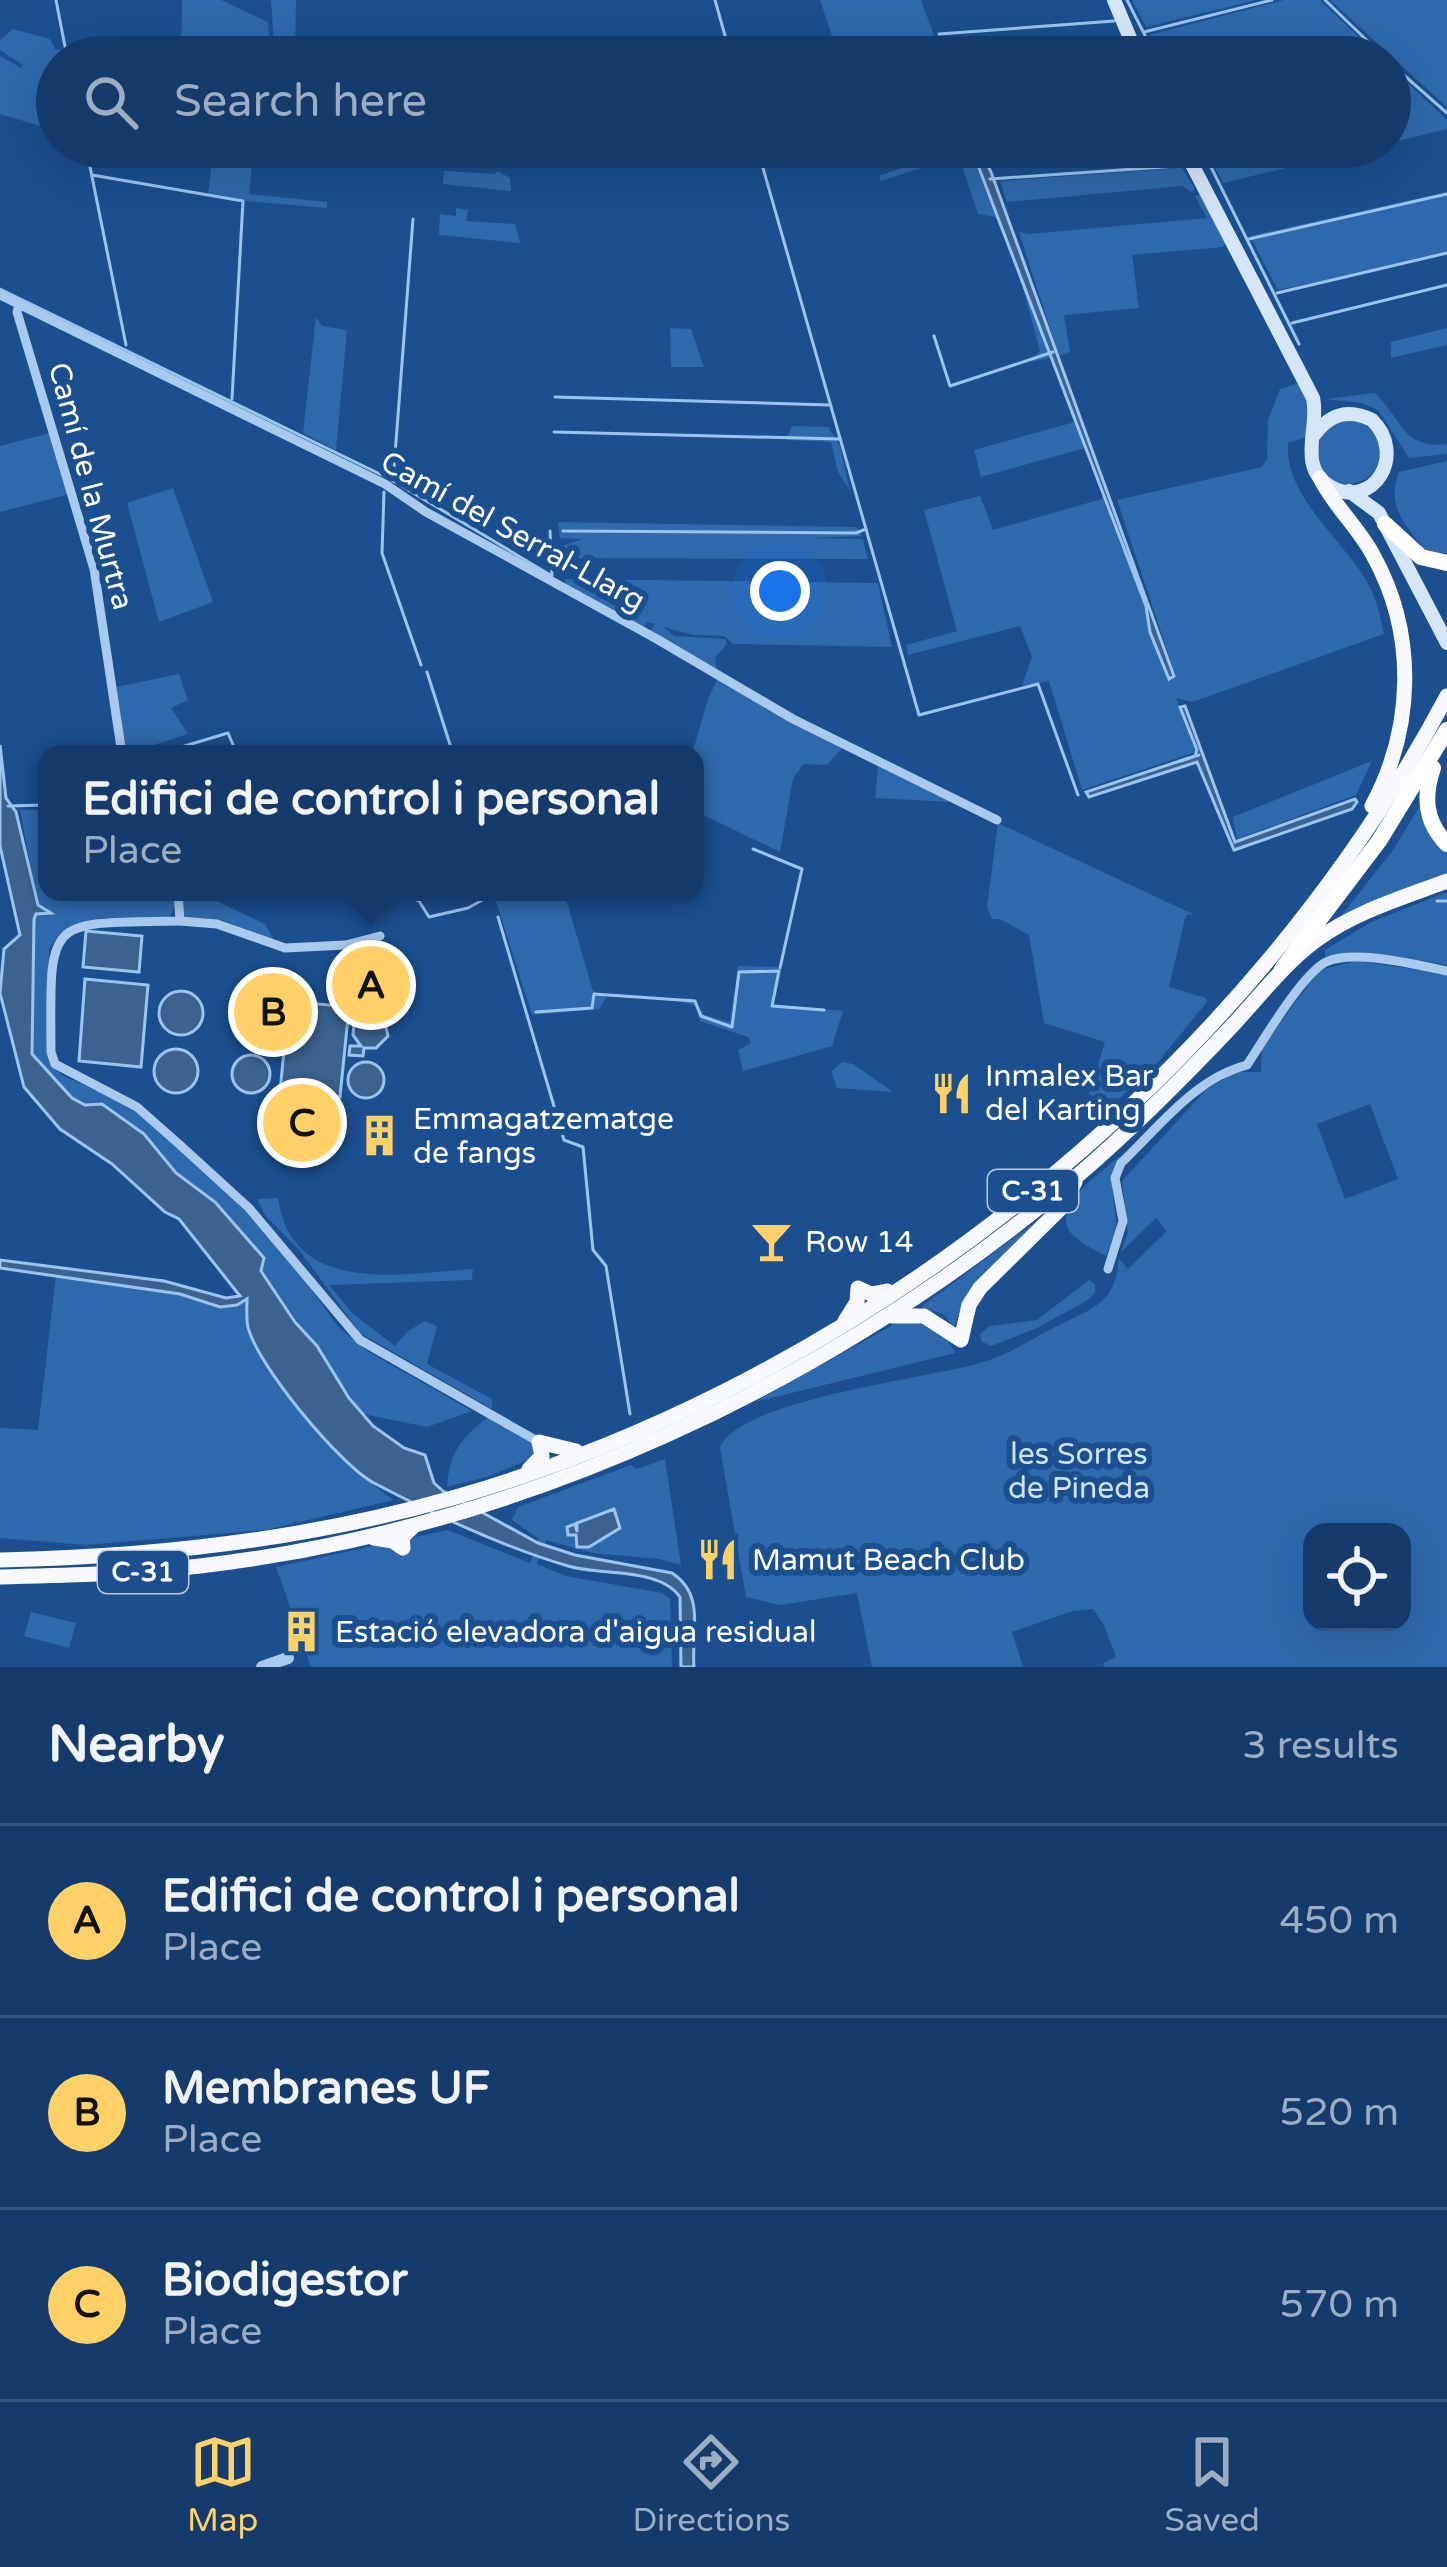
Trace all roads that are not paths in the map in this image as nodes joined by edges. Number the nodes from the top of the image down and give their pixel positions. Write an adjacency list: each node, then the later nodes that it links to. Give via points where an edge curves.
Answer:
1 (1114, 0): 2 (main road)
2 (1129, 36)
3 (1194, 168): 6 (main road)
4 (0, 295): 5 (street, Camí del Serral-Llarg)
5 (19, 304): 17 (street, Camí de la Murtra, via 94,569); 18 (street, Camí del Serral-Llarg, via 385,484 793,719)
6 (1313, 398): 7 (main road); 8 (main road)
7 (1342, 414): 8 (main road); 10 (main road, via 1365,417 1385,437 1388,456)
8 (1314, 435): 9 (main road, via 1310,454)
9 (1320, 478): 11 (main road); 20 (highway, via 1380,568 1406,664 1393,760)
10 (1378, 478): 11 (main road); 12 (main road)
11 (1348, 491): 12 (main road)
12 (1382, 518): 13 (highway, via 1420,556); 14 (main road)
13 (1447, 563)
14 (1447, 643)
15 (1447, 696): 20 (highway, C-31)
16 (1445, 735): 19 (highway, via 1427,804); 25 (highway, C-31, via 1379,841)
17 (121, 745)
18 (997, 820)
19 (1447, 844)
20 (1345, 859): 31 (highway, C-31, via 1242,988 1143,1092 1001,1218 739,1384)
21 (1447, 881): 25 (highway, via 1344,922)
22 (179, 901): 23 (street)
23 (180, 921): 24 (street, via 285,948); 30 (street, via 86,922 59,939 52,960 55,1064 137,1107 180,1145 249,1208 360,1340)
24 (380, 936)
25 (1282, 969): 27 (highway, C-31)
26 (1447, 971): 28 (street, via 1355,958 1315,970 1247,1065 1198,1090 1121,1163 1115,1178 1123,1222)
27 (1080, 1174): 29 (highway, C-31); 29 (highway, via 1061,1208 980,1288 961,1340 924,1316)
28 (1108, 1269)
29 (889, 1316): 33 (highway, C-31, via 653,1440 482,1506)
30 (539, 1442): 31 (highway, via 567,1452); 32 (highway, via 540,1460)
31 (597, 1448): 32 (highway, C-31)
32 (518, 1475): 33 (highway, C-31)
33 (420, 1518): 35 (highway, C-31); 37 (highway, C-31, via 352,1540 204,1566)
34 (0, 1551): 35 (highway)
35 (118, 1556): 36 (highway, C-31)
36 (0, 1560)
37 (0, 1576)
38 (288, 1658): 39 (street)
39 (262, 1667)

